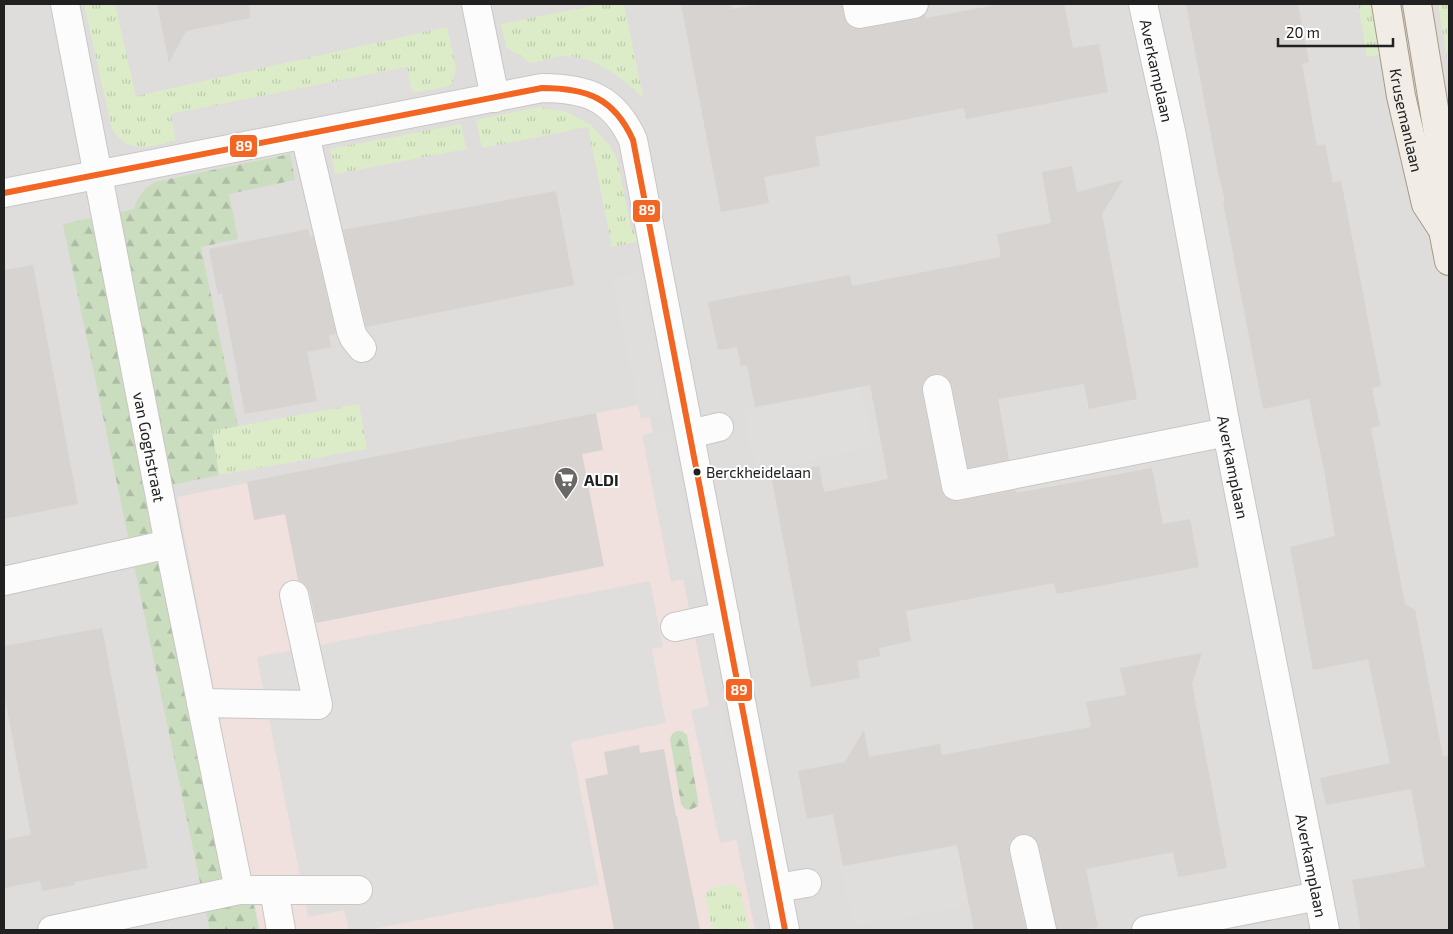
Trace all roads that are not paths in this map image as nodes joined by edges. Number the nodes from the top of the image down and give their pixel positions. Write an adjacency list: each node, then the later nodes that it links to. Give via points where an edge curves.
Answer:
1 (64, 4): 10 (street, van Goghstraat)
2 (476, 4): 8 (street)
3 (857, 4): 4 (street, via 859,14)
4 (914, 4)
5 (1143, 4): 18 (street, Averkamplaan, via 1172,136)
6 (1386, 4): 13 (main road, Krusemanlaan, via 1401,96 1426,204)
7 (1418, 4): 12 (main road, Krusemanlaan)
8 (495, 98): 9 (street); 19 (street, via 542,88 564,88 588,94 608,104 626,125 633,140)
9 (305, 135): 10 (street); 15 (street, via 351,331)
10 (98, 175): 11 (street); 20 (street, van Goghstraat)
11 (4, 194)
12 (1449, 201): 13 (main road, Krusemanlaan)
13 (1443, 230): 14 (main road, Krusemanlaan)
14 (1449, 261)
15 (362, 348)
16 (937, 389): 18 (street, via 956,486)
17 (719, 427): 19 (street)
18 (1227, 432): 32 (street, Averkamplaan)
19 (690, 434): 23 (street)
20 (169, 544): 21 (street); 25 (street, van Goghstraat)
21 (4, 580)
22 (294, 595): 25 (street, via 318,705)
23 (725, 616): 24 (street); 28 (street)
24 (675, 627)
25 (201, 703): 29 (street, van Goghstraat)
26 (1024, 849): 36 (street)
27 (806, 883): 28 (street)
28 (777, 888): 35 (street)
29 (239, 890): 30 (street); 33 (street)
30 (274, 890): 31 (street); 34 (street)
31 (358, 890)
32 (1318, 896): 37 (street); 38 (street, Averkamplaan)
33 (52, 930)
34 (282, 930)
35 (785, 930)
36 (1042, 930)
37 (1146, 930)
38 (1325, 930)

